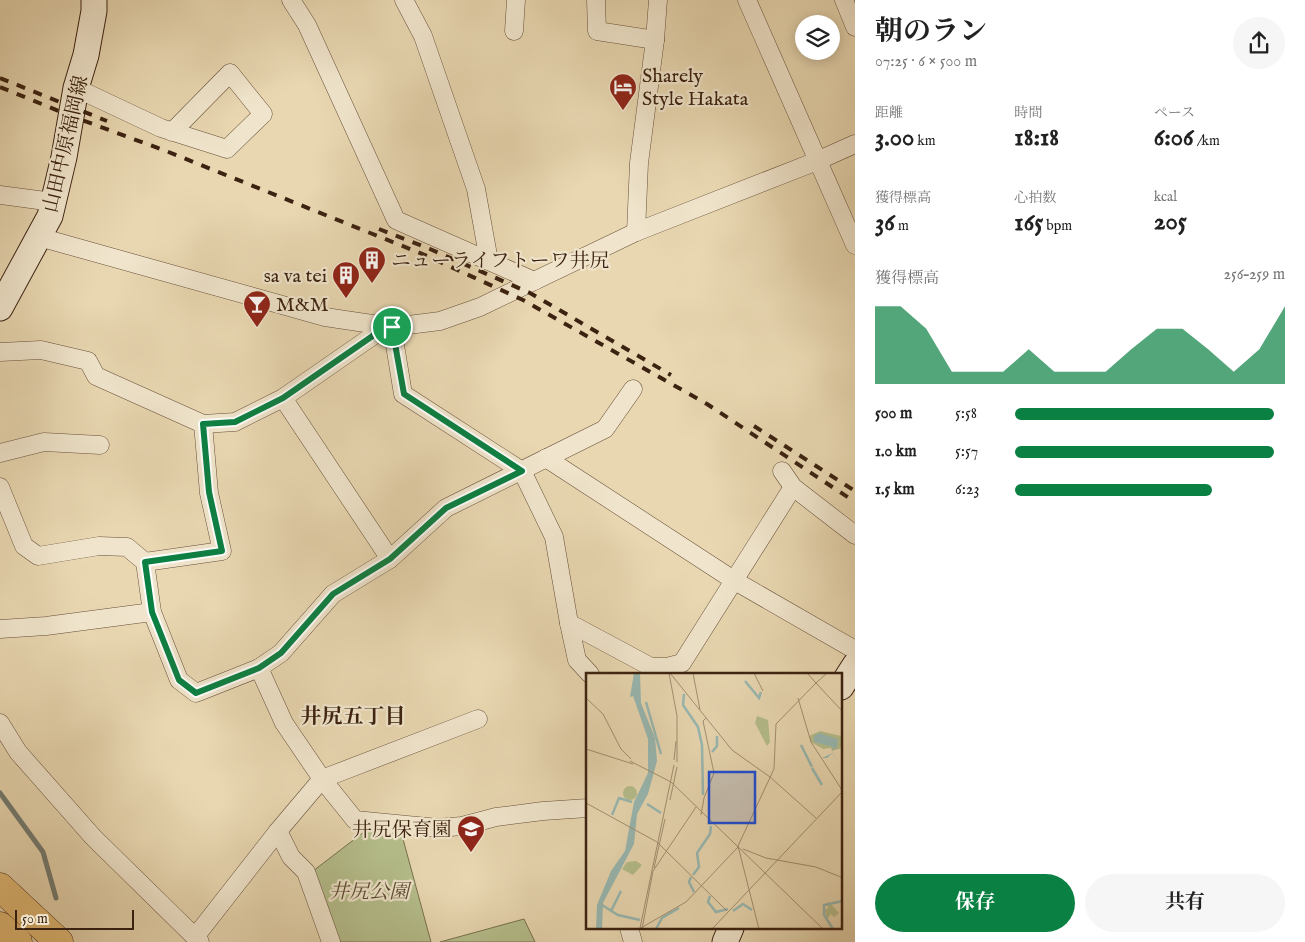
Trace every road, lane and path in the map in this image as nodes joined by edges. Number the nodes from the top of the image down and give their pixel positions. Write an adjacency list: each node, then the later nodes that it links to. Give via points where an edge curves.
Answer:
1 (94, 0): 12 (main road, 山田中原福岡線, via 86,56)
2 (291, 0): 21 (street, via 307,24 396,220)
3 (404, 0): 21 (street, via 422,36 476,189)
4 (516, 0): 10 (street)
5 (596, 0): 11 (street, via 597,31)
6 (658, 0): 11 (street)
7 (747, 0): 15 (street)
8 (844, 0): 9 (street)
9 (855, 27)
10 (514, 31)
11 (655, 40): 18 (street, via 639,163)
12 (76, 88): 13 (street); 17 (main road, 山田中原福岡線)
13 (172, 132): 13 (street, via 227,149 263,114 230,73)
14 (855, 144): 15 (street)
15 (817, 161): 18 (street); 20 (street)
16 (0, 195): 17 (street)
17 (53, 202): 19 (main road, 山田中原福岡線)
18 (636, 232): 22 (street)
19 (39, 238): 23 (main road, 山田中原福岡線); 24 (street, via 326,317)
20 (855, 245)
21 (489, 261): 22 (street)
22 (534, 281): 24 (street, via 480,307 440,320)
23 (0, 307)
24 (386, 326): 27 (street); 32 (street, via 404,394)
25 (0, 352): 28 (street, via 41,350 88,361 96,376)
26 (633, 388): 31 (street, via 606,429)
27 (283, 398): 28 (street, via 235,422); 37 (street)
28 (203, 424): 38 (street, via 209,492 222,551)
29 (100, 445): 30 (street, via 44,442)
30 (0, 453)
31 (546, 458): 32 (street); 39 (street)
32 (522, 471): 37 (street, via 446,508); 41 (street, via 554,537)
33 (782, 471): 35 (street)
34 (0, 487): 38 (street, via 24,546 38,556 99,546 127,547)
35 (793, 488): 36 (street); 39 (street)
36 (855, 535)
37 (390, 559): 45 (street, via 333,594 281,653)
38 (145, 562): 40 (street)
39 (736, 581): 41 (street, via 682,663 668,667 651,667); 43 (street)
40 (152, 612): 42 (street); 45 (street, via 179,680 196,693)
41 (569, 623): 46 (street, via 577,660)
42 (0, 629)
43 (855, 650)
44 (855, 665): 47 (main road)
45 (259, 668): 50 (street, via 284,724)
46 (589, 673)
47 (842, 685)
48 (478, 719): 50 (street)
49 (0, 723): 56 (street, via 18,752 93,837)
50 (322, 779): 51 (street, via 355,820 438,828 524,813); 52 (street)
51 (586, 808)
52 (278, 831): 56 (street); 59 (street, via 291,857 306,872)
53 (0, 887): 58 (main road)
54 (0, 926): 57 (main road)
55 (730, 930): 60 (main road)
56 (198, 940)
57 (18, 942)
58 (59, 942)
59 (331, 942)
60 (725, 942)

